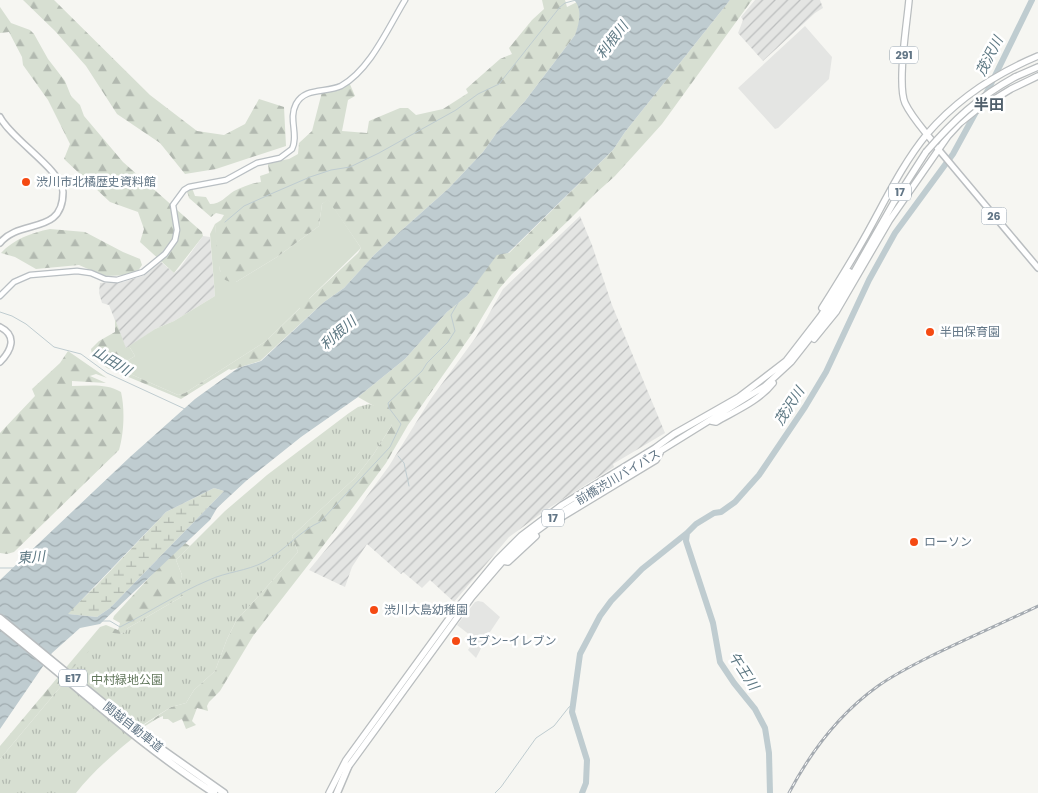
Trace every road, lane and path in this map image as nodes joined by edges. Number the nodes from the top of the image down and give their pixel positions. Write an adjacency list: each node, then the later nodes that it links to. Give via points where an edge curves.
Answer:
1 (405, 0): 11 (main road, via 358,73 342,85 308,94 297,103 292,118 295,140 292,149 280,158 257,163 226,180 184,190 173,205 175,240 165,254 146,270 117,280 77,271 30,275 14,282)
2 (909, 0): 7 (highway, 291, via 902,93 908,109)
3 (1038, 56): 7 (highway, 17, via 986,82)
4 (1038, 67): 13 (highway, 前橋渋川バイパス / 17, bridge, via 995,88 965,111 926,152 876,233)
5 (1038, 76): 8 (highway, 17, via 975,111 960,123)
6 (0, 117): 9 (main road, via 57,177 63,194 60,209 53,218 15,231)
7 (927, 134): 8 (highway, 291); 13 (highway, 17, via 912,153 860,247)
8 (939, 150): 10 (main road, 26); 13 (highway, 17, via 889,221 836,312 809,344)
9 (0, 242)
10 (1038, 268)
11 (0, 296)
12 (0, 326): 14 (main road, via 8,333 11,346)
13 (789, 361): 17 (highway, 前橋渋川バイパス / 17, via 765,386 564,510 524,541 503,561 452,623); 17 (highway, 前橋渋川バイパス / 17, via 739,397 562,505 521,536 453,613)
14 (0, 362)
15 (0, 618): 18 (highway, 関越自動車道 / E17)
16 (0, 625): 18 (highway, 関越自動車道 / E17)
17 (367, 734): 19 (highway, 17); 22 (highway, 17, via 346,760)
18 (144, 740): 20 (highway, 関越自動車道 / E17); 21 (highway, 関越自動車道 / E17)
19 (348, 767): 23 (highway)
20 (214, 793)
21 (224, 793)
22 (328, 793)
23 (336, 793)

